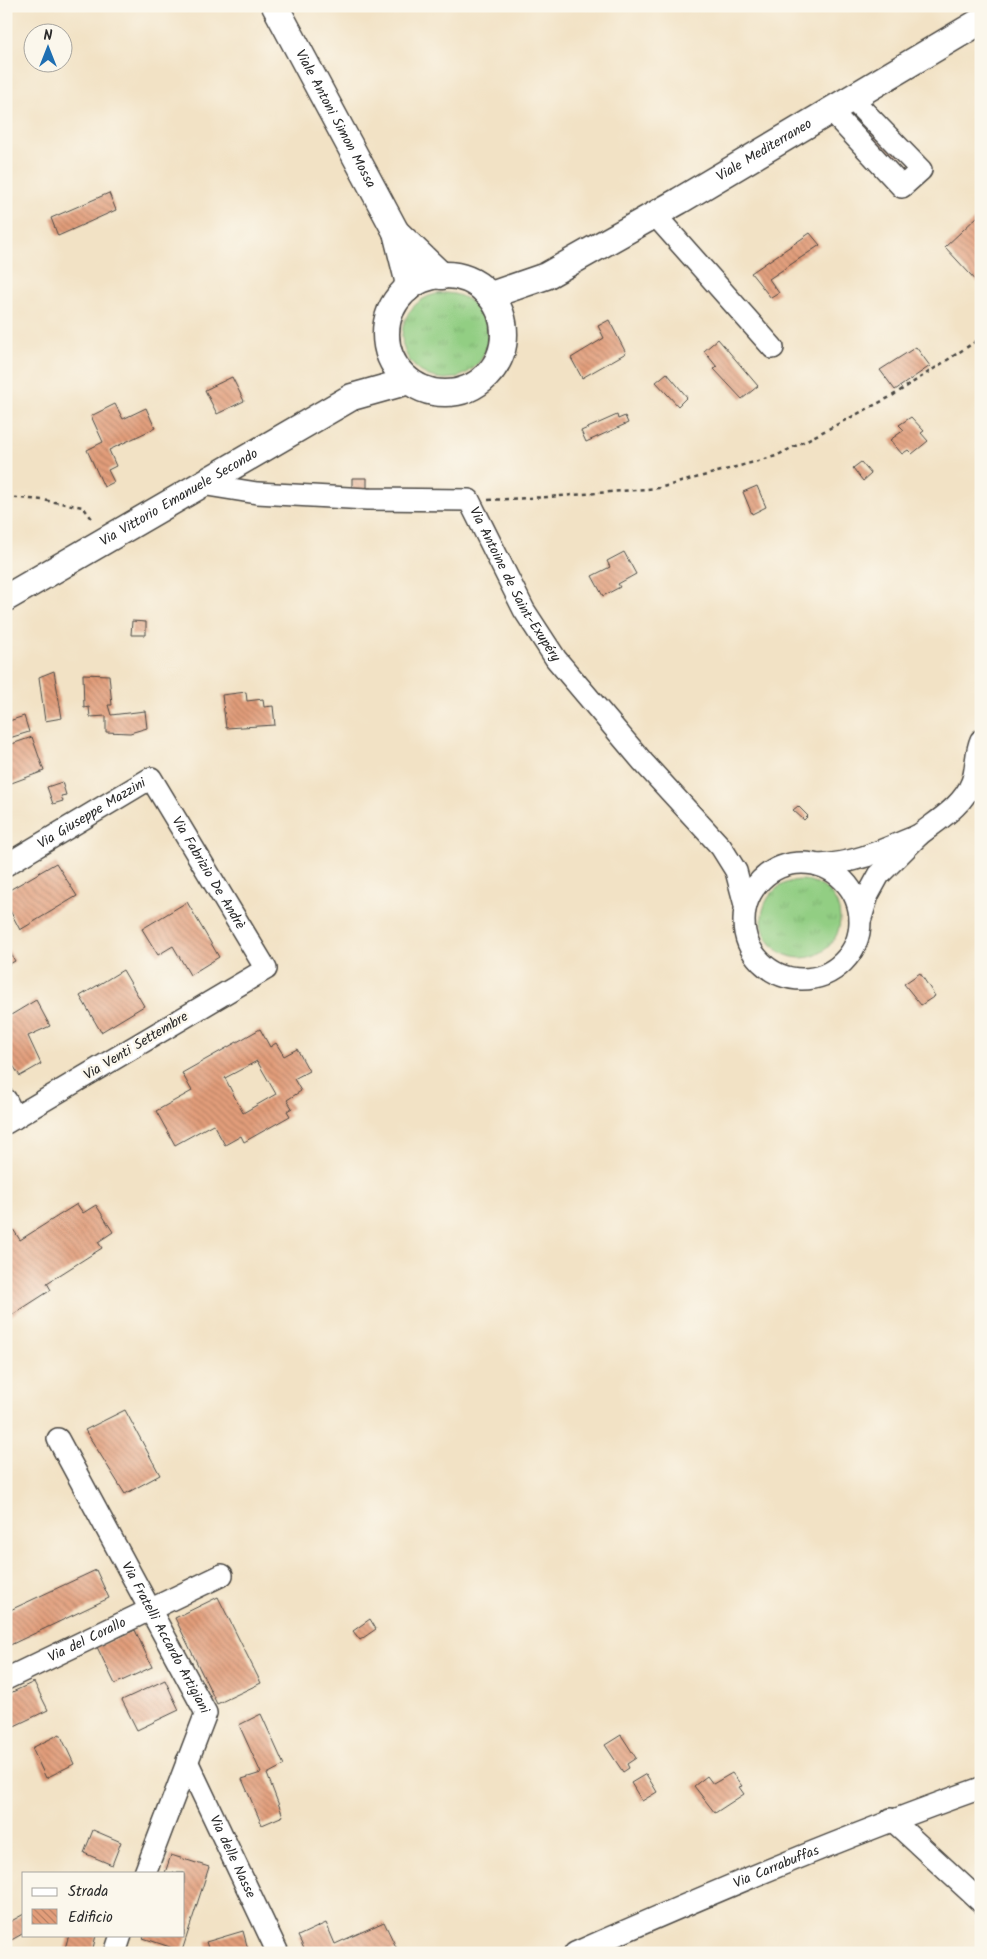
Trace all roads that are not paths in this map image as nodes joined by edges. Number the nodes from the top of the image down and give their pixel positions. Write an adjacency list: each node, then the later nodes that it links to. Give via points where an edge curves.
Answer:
1 (275, 6): 4 (main road, Viale Antoni Simon Mossa)
2 (981, 21): 3 (main road, Viale Mediterraneo)
3 (655, 215): 6 (main road, Viale Mediterraneo); 10 (street)
4 (396, 232): 5 (main road, Viale Antoni Simon Mossa); 7 (main road, Viale Antoni Simon Mossa, via 408,280)
5 (442, 276): 7 (main road, via 420,281); 8 (main road, via 457,276)
6 (546, 276): 8 (main road, Viale Mediterraneo, via 491,295); 9 (main road, Viale Mediterraneo)
7 (407, 290): 11 (main road, via 397,300 388,320)
8 (486, 292): 9 (main road)
9 (502, 317): 12 (main road, via 504,344 497,364 478,384 463,391 447,393 432,392)
10 (773, 348)
11 (388, 349): 12 (main road, via 396,367); 13 (main road, Via Vittorio Emanuele Secondo, via 374,373)
12 (409, 381): 13 (main road, Via Vittorio Emanuele Secondo)
13 (352, 397): 14 (main road, Via Vittorio Emanuele Secondo)
14 (201, 484): 15 (main road, Via Vittorio Emanuele Secondo); 21 (street, Via Antoine de Saint-Exupéry, via 257,493 469,500 524,610 556,659 643,762 721,847)
15 (6, 598)
16 (981, 740): 18 (street, via 972,781 962,800)
17 (151, 778): 19 (street, Via Giuseppe Mazzini); 25 (street, Via Fabrizio De Andrè)
18 (919, 835): 20 (street, via 865,858); 24 (street, via 879,875)
19 (6, 865)
20 (816, 865): 22 (street, via 806,862 786,864); 24 (street, via 826,867 843,878 858,903)
21 (736, 871): 22 (street); 23 (street, Via Antoine de Saint-Exupéry)
22 (768, 873): 23 (street, via 754,887)
23 (745, 905): 24 (street, via 743,925 755,956 775,973 794,979 816,978 837,969 855,946)
24 (861, 918)
25 (266, 969): 26 (street, Via Venti Settembre)
26 (9, 1114)
27 (58, 1440): 29 (street, Via Fratelli Accardo Artigiani)
28 (222, 1575): 29 (street, Via del Corallo)
29 (151, 1609): 30 (street, Via del Corallo); 31 (street, Via Fratelli Accardo Artigiani, via 206,1713)
30 (6, 1679)
31 (187, 1761): 34 (street, Via Fratelli Accardo Artigiani); 38 (street, Via delle Nasse)
32 (981, 1788): 33 (street, Via Carrabuffas)
33 (891, 1820): 35 (street); 39 (street, Via Carrabuffas)
34 (145, 1872)
35 (981, 1902)
36 (121, 1936): 37 (street)
37 (115, 1953)
38 (278, 1953)
39 (575, 1953)

